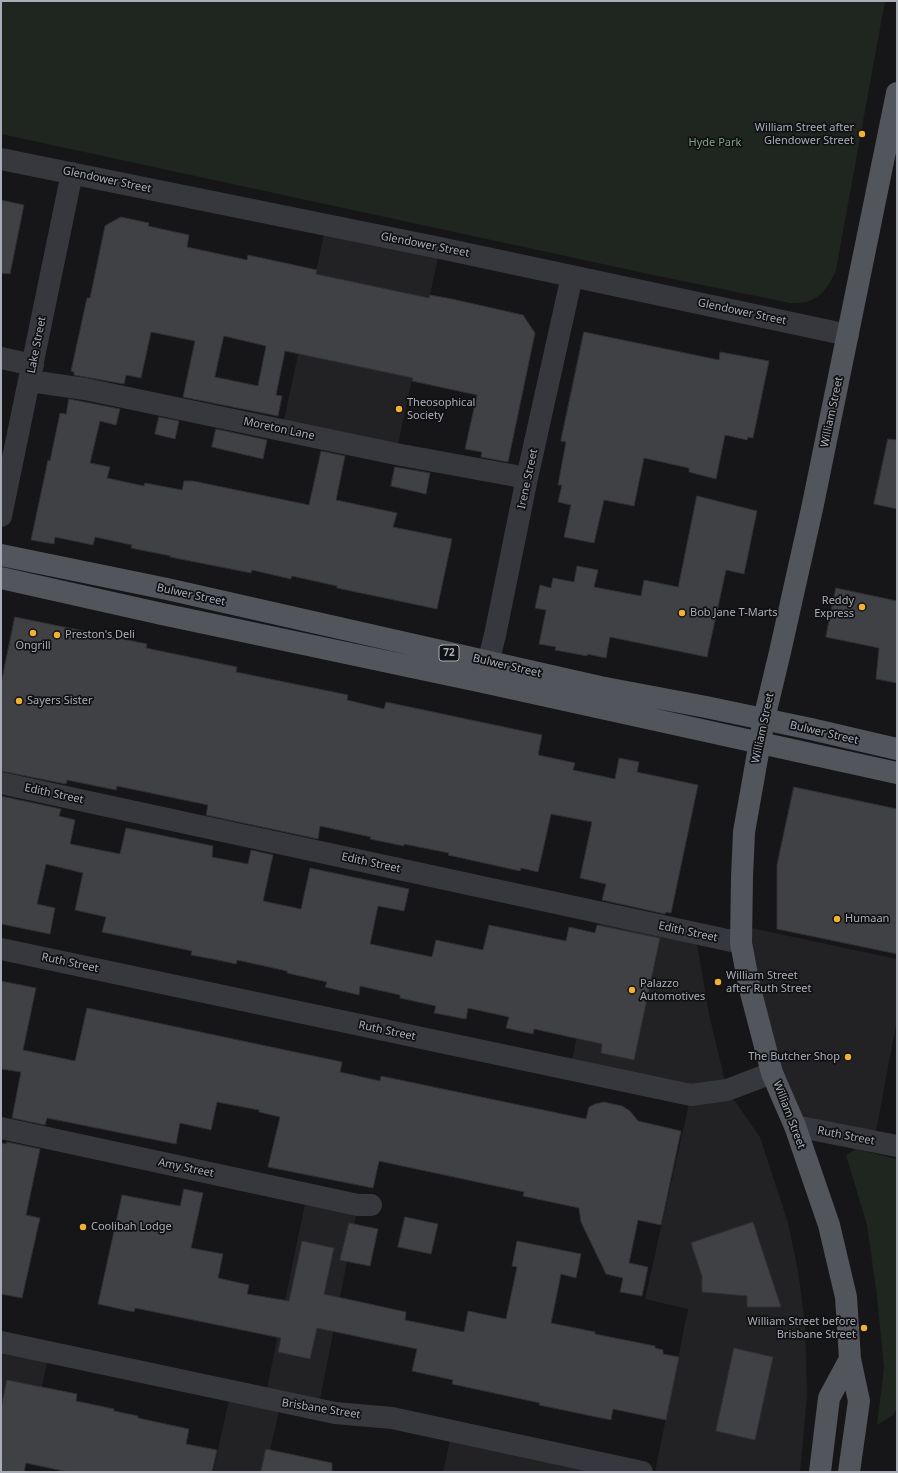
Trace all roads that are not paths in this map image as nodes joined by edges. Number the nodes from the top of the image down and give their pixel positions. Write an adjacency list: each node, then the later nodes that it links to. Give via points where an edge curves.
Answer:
1 (897, 93): 5 (main road, William Street)
2 (1, 159): 3 (street, Glendower Street)
3 (72, 173): 4 (street, Glendower Street); 7 (street, Lake Street)
4 (572, 276): 5 (street, Glendower Street); 8 (street, Irene Street)
5 (848, 335): 13 (main road, William Street, via 812,509)
6 (1, 358): 7 (street, Moreton Lane)
7 (31, 373): 8 (street, Moreton Lane, via 85,389 396,454); 9 (street, Lake Street)
8 (527, 478): 12 (street, Irene Street, via 495,635)
9 (1, 516)
10 (1, 555): 12 (main road, Bulwer Street / 72, via 167,589)
11 (1, 578): 12 (main road, Bulwer Street / 72, via 162,614)
12 (485, 671): 13 (main road, Bulwer Street / 72, via 600,687); 14 (main road, Bulwer Street / 72)
13 (764, 719): 14 (main road, William Street); 15 (main road, Bulwer Street / 72)
14 (759, 742): 16 (main road, Bulwer Street / 72); 18 (main road, William Street, via 744,832)
15 (897, 750)
16 (897, 773)
17 (1, 783): 18 (street, Edith Street)
18 (741, 943): 20 (main road, William Street)
19 (1, 949): 20 (street, Ruth Street, via 691,1095 727,1090)
20 (772, 1073): 21 (main road, William Street)
21 (795, 1126): 23 (street, Ruth Street); 26 (main road, William Street, via 829,1225 846,1297)
22 (1, 1128): 24 (street, Amy Street, via 358,1205)
23 (897, 1146)
24 (370, 1205)
25 (1, 1342): 27 (street, Brisbane Street, via 329,1412 392,1418)
26 (850, 1359): 29 (main road, via 829,1398); 30 (main road, William Street, via 859,1401)
27 (586, 1466): 28 (street, Brisbane Street)
28 (642, 1472)
29 (820, 1472)
30 (849, 1472)

